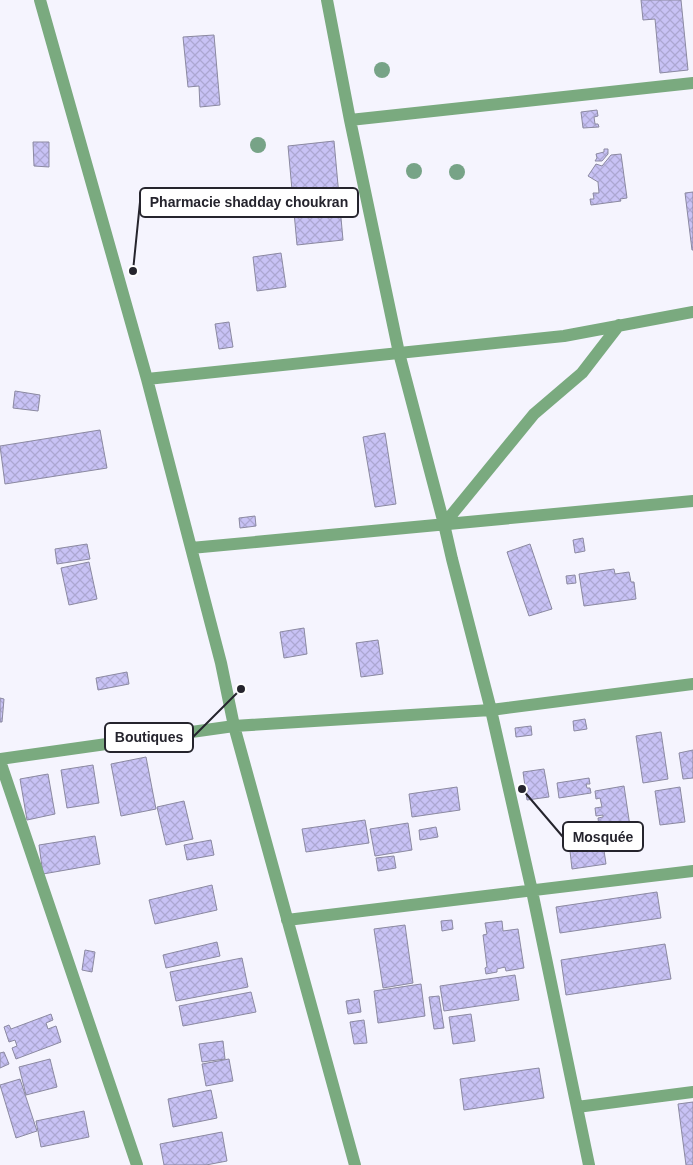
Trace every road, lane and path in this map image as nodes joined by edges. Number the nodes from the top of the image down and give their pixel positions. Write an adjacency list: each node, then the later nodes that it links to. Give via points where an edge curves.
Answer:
1 (40, 0): 8 (street)
2 (327, 0): 4 (street)
3 (693, 83): 4 (street)
4 (350, 120): 7 (street)
5 (693, 312): 6 (street)
6 (619, 325): 7 (street, via 564,336); 10 (street, via 582,373 534,414)
7 (399, 353): 8 (street); 10 (street)
8 (147, 379): 11 (street)
9 (693, 501): 10 (street)
10 (444, 524): 11 (street); 13 (street)
11 (191, 548): 14 (street)
12 (693, 684): 13 (street)
13 (490, 710): 14 (street); 17 (street)
14 (234, 726): 15 (street); 18 (street)
15 (0, 760): 21 (street)
16 (693, 871): 17 (street)
17 (532, 891): 18 (street); 20 (street)
18 (287, 920): 22 (street)
19 (693, 1092): 20 (street)
20 (577, 1107): 23 (street)
21 (136, 1165)
22 (355, 1165)
23 (589, 1165)

